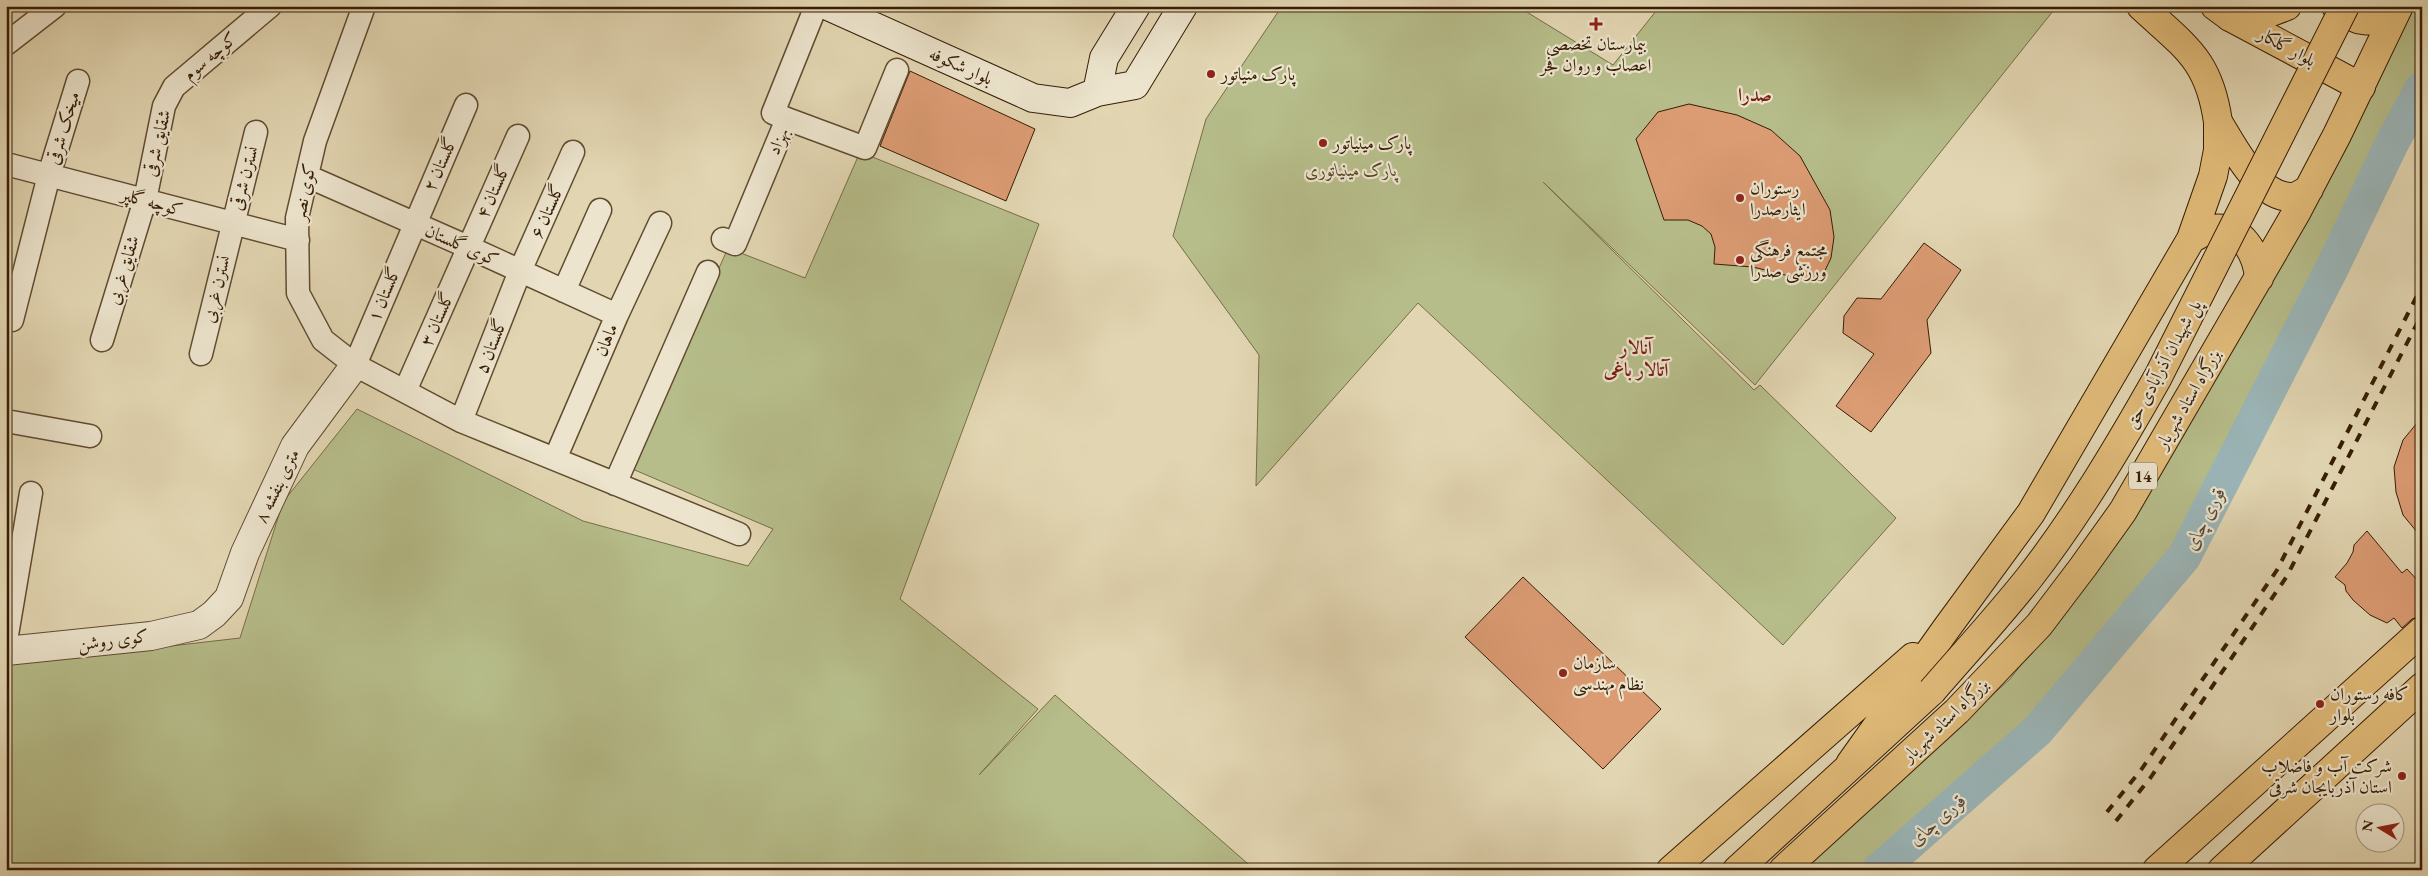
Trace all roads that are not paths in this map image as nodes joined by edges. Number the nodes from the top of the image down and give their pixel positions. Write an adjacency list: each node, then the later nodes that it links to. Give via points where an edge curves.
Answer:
1 (55, 6): 15 (street)
2 (270, 6): 19 (street, کوچه سوم)
3 (344, 6): 14 (street)
4 (816, 6): 22 (street, بهزاد, via 773,113)
5 (828, 6): 20 (main road, بلوار شکوفه, via 1032,98 1070,104)
6 (1136, 6): 20 (main road, via 1104,58)
7 (1183, 6): 20 (main road, بلوار شکوفه, via 1135,85)
8 (2141, 6): 23 (main road, via 2189,50 2201,66 2214,94)
9 (2287, 6): 13 (main road, via 2261,16)
10 (2336, 6): 12 (main road, via 2347,16 2364,21 2380,20)
11 (2345, 6): 63 (main road, پل شهیدان آذرآبادی حق, bridge, via 2163,368 2128,431 2068,524 2028,578)
12 (2397, 9): 18 (main road, بزرگراه استاد شهریار / 14)
13 (2223, 11): 18 (main road, بلوار گلکار)
14 (361, 15): 29 (street, کوی نصر, via 315,141)
15 (6, 44)
16 (897, 70): 22 (street, via 865,148)
17 (78, 81): 28 (street, میخک شرقی)
18 (2360, 86): 30 (main road, بزرگراه استاد شهریار / 14)
19 (174, 87): 31 (street, شقایق شرقی, via 164,106)
20 (1097, 92)
21 (466, 105): 35 (street, گلستان ۲)
22 (787, 119): 36 (street, بهزاد, via 735,244)
23 (2218, 122): 30 (main road, via 2265,189 2293,198); 38 (main road, via 2218,150 2213,176)
24 (256, 132): 33 (street, نسترن شرقی)
25 (518, 136): 39 (street, گلستان ۴)
26 (573, 152): 40 (street, گلستان ۶)
27 (6, 164): 28 (street, کوچه گلپر)
28 (49, 175): 31 (street, کوچه گلپر); 45 (street, میخک شرقی)
29 (307, 176): 35 (street, کوی گلستان); 37 (street, کوی نصر, via 297,218)
30 (2309, 189): 42 (main road, بزرگراه استاد شهریار / 14)
31 (145, 200): 33 (street, کوچه گلپر); 46 (street, شقایق غربی)
32 (600, 210): 43 (street)
33 (232, 223): 37 (street, کوچه گلپر); 47 (street, نسترن غربی)
34 (660, 223): 44 (street, ماهان)
35 (414, 224): 39 (street, کوی گلستان); 48 (street, گلستان ۱)
36 (723, 239)
37 (298, 240): 48 (street, کوی نصر, via 298,293 323,340)
38 (2191, 240): 42 (main road, via 2212,229 2227,230 2241,237 2252,248); 58 (main road, via 2032,513)
39 (468, 247): 40 (street, کوی گلستان); 49 (street, گلستان ۳)
40 (520, 270): 43 (street, کوی گلستان); 51 (street, گلستان ۵)
41 (708, 272): 54 (street)
42 (2260, 278): 69 (main road, بزرگراه استاد شهریار / 14, via 2122,511 2039,625 1957,711)
43 (564, 291): 44 (street, کوی گلستان)
44 (617, 315): 53 (street, ماهان)
45 (12, 320)
46 (102, 340)
47 (201, 354)
48 (355, 365): 49 (street, کوی نصر); 57 (main road, ۸ متری بنفشه, via 295,446 248,545 229,598)
49 (405, 391): 51 (street, کوی نصر)
50 (6, 421): 52 (street)
51 (461, 421): 53 (street, کوی نصر)
52 (90, 436)
53 (555, 459): 54 (street, کوی نصر)
54 (615, 484): 56 (street, کوی نصر)
55 (31, 493): 60 (street)
56 (739, 534)
57 (214, 614): 61 (main road, کوی روشن, via 199,625 151,636)
58 (1946, 629): 65 (main road); 67 (main road)
59 (2422, 631): 64 (main road)
60 (6, 641)
61 (6, 651)
62 (2422, 687): 66 (main road)
63 (1932, 691): 65 (main road, بزرگراه استاد شهریار)
64 (2300, 741): 66 (main road); 70 (main road)
65 (1850, 764): 68 (main road, بزرگراه استاد شهریار, via 1808,807)
66 (2328, 772): 71 (main road)
67 (1671, 870)
68 (1737, 870)
69 (1784, 870)
70 (2157, 870)
71 (2222, 870)

